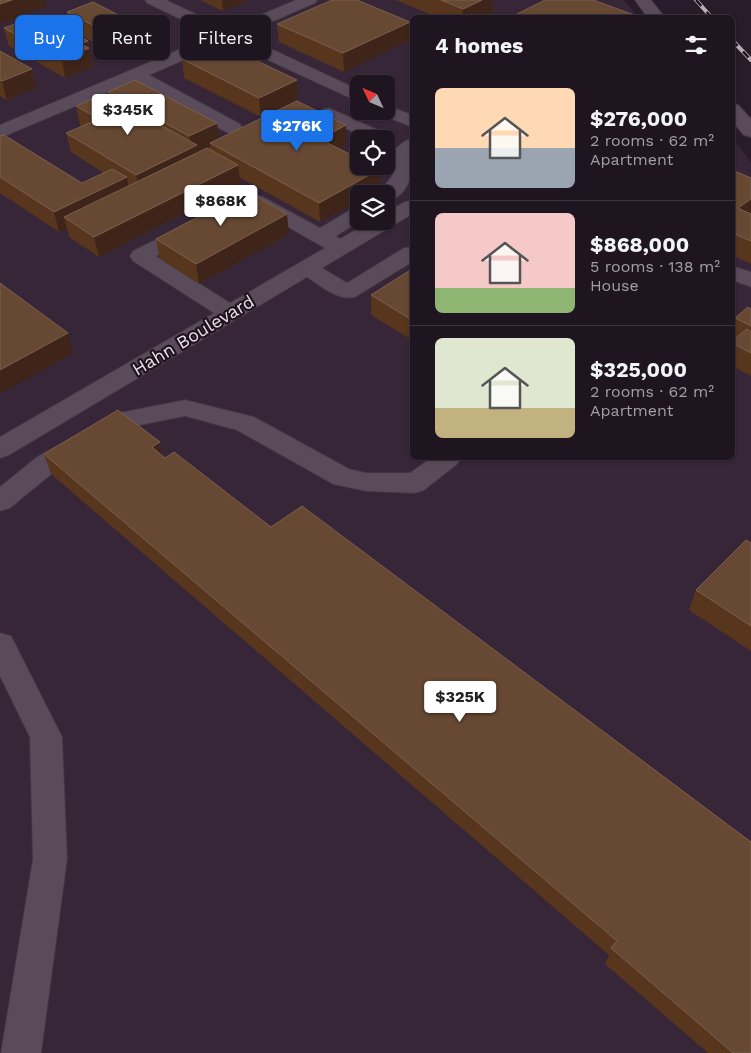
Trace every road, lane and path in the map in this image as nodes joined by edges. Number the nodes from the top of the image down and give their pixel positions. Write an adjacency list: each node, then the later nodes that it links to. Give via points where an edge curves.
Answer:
1 (153, 0): 4 (street)
2 (309, 0): 6 (street)
3 (643, 0): 5 (street)
4 (185, 15)
5 (656, 15)
6 (271, 16)
7 (180, 55): 9 (street)
8 (271, 56): 10 (street)
9 (134, 74): 15 (street); 16 (street)
10 (350, 93)
11 (735, 112): 18 (street)
12 (330, 113): 17 (street)
13 (395, 114): 14 (street)
14 (410, 121)
15 (4, 126)
16 (233, 128)
17 (364, 130)
18 (751, 131)
19 (395, 143): 20 (street)
20 (408, 147): 21 (street, via 403,176)
21 (395, 188)
22 (410, 207): 24 (street, Hahn Boulevard)
23 (235, 208): 28 (street, via 252,199)
24 (395, 216)
25 (350, 219): 28 (street)
26 (209, 221): 34 (street, via 140,256)
27 (371, 230): 29 (street, Hahn Boulevard)
28 (320, 237): 29 (street)
29 (341, 248): 31 (street, Hahn Boulevard)
30 (410, 254): 31 (street, via 347,292)
31 (307, 268): 34 (street, Hahn Boulevard)
32 (735, 273): 33 (street)
33 (751, 280)
34 (230, 313): 35 (street, Hahn Boulevard)
35 (0, 449)
36 (445, 460): 37 (street, via 415,483 366,482 342,477 245,423 185,408 128,419 46,464)
37 (0, 501)
38 (0, 645): 39 (street, via 46,738 50,859)
39 (21, 1053)

